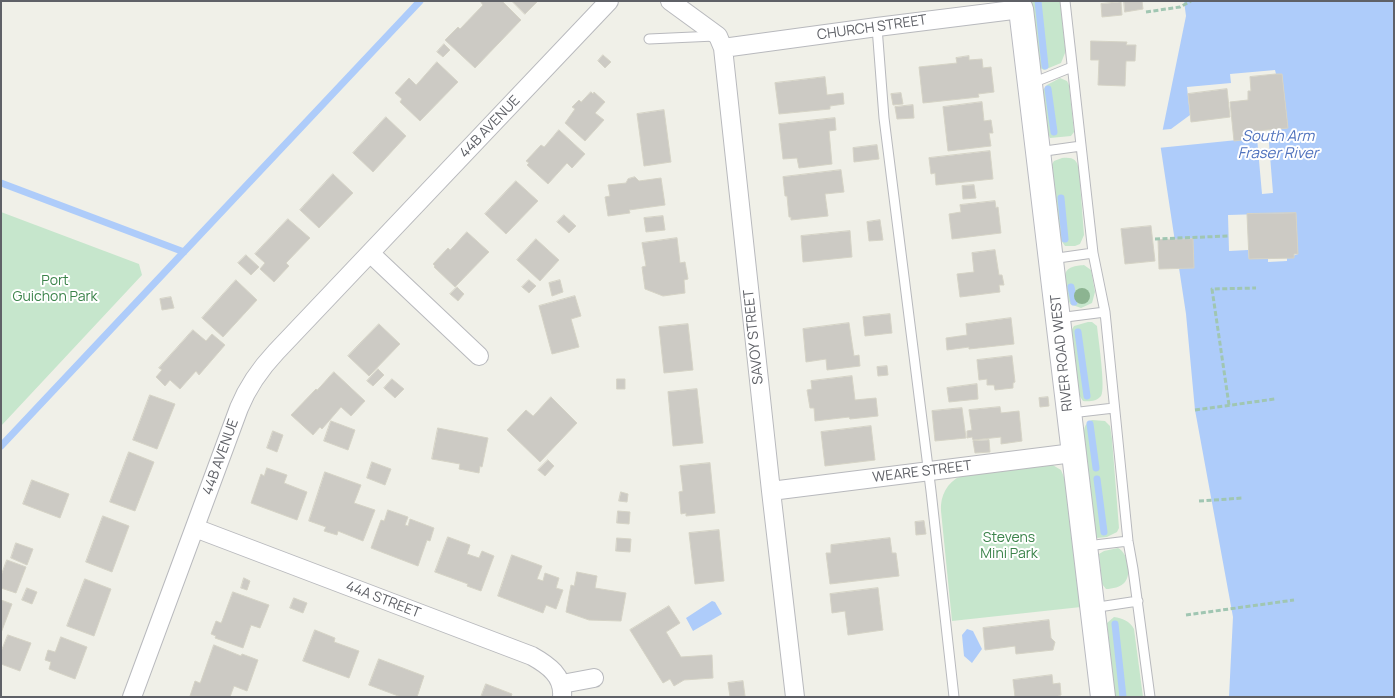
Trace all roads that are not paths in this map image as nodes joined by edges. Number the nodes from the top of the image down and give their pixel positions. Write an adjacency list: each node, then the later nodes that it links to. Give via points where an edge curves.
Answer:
1 (609, 1): 12 (street, 44B AVENUE)
2 (670, 1): 7 (street)
3 (1065, 1): 8 (lane)
4 (1021, 8): 5 (street, CHURCH STREET); 9 (main road, RIVER ROAD WEST)
5 (877, 26): 7 (street, CHURCH STREET); 21 (lane, via 884,118)
6 (649, 39): 7 (lane)
7 (720, 42): 22 (street, SAVOY STREET)
8 (1072, 67): 9 (lane); 10 (lane)
9 (1030, 84): 11 (main road, RIVER ROAD WEST)
10 (1081, 146): 11 (lane); 13 (lane)
11 (1038, 152): 14 (main road, RIVER ROAD WEST)
12 (370, 253): 17 (street); 23 (street, 44B AVENUE, via 256,375 243,399)
13 (1093, 253): 14 (lane); 15 (lane)
14 (1051, 259): 16 (main road, RIVER ROAD WEST)
15 (1104, 312): 16 (lane); 18 (lane)
16 (1058, 318): 19 (main road, RIVER ROAD WEST)
17 (479, 356)
18 (1114, 408): 19 (lane); 24 (lane)
19 (1068, 413): 20 (main road, RIVER ROAD WEST)
20 (1073, 453): 21 (street, WEARE STREET); 25 (main road, RIVER ROAD WEST)
21 (929, 471): 22 (street, WEARE STREET); 32 (lane)
22 (771, 491): 31 (street, SAVOY STREET)
23 (195, 528): 29 (street, 44A STREET, via 532,656 551,668); 30 (street, 44B AVENUE)
24 (1128, 541): 25 (lane); 26 (lane)
25 (1084, 547): 27 (main road, RIVER ROAD WEST)
26 (1138, 601): 27 (lane); 34 (lane)
27 (1092, 608): 33 (main road, RIVER ROAD WEST)
28 (594, 678): 29 (street)
29 (562, 690)
30 (132, 697)
31 (795, 697)
32 (954, 697)
33 (1103, 697)
34 (1150, 697)

